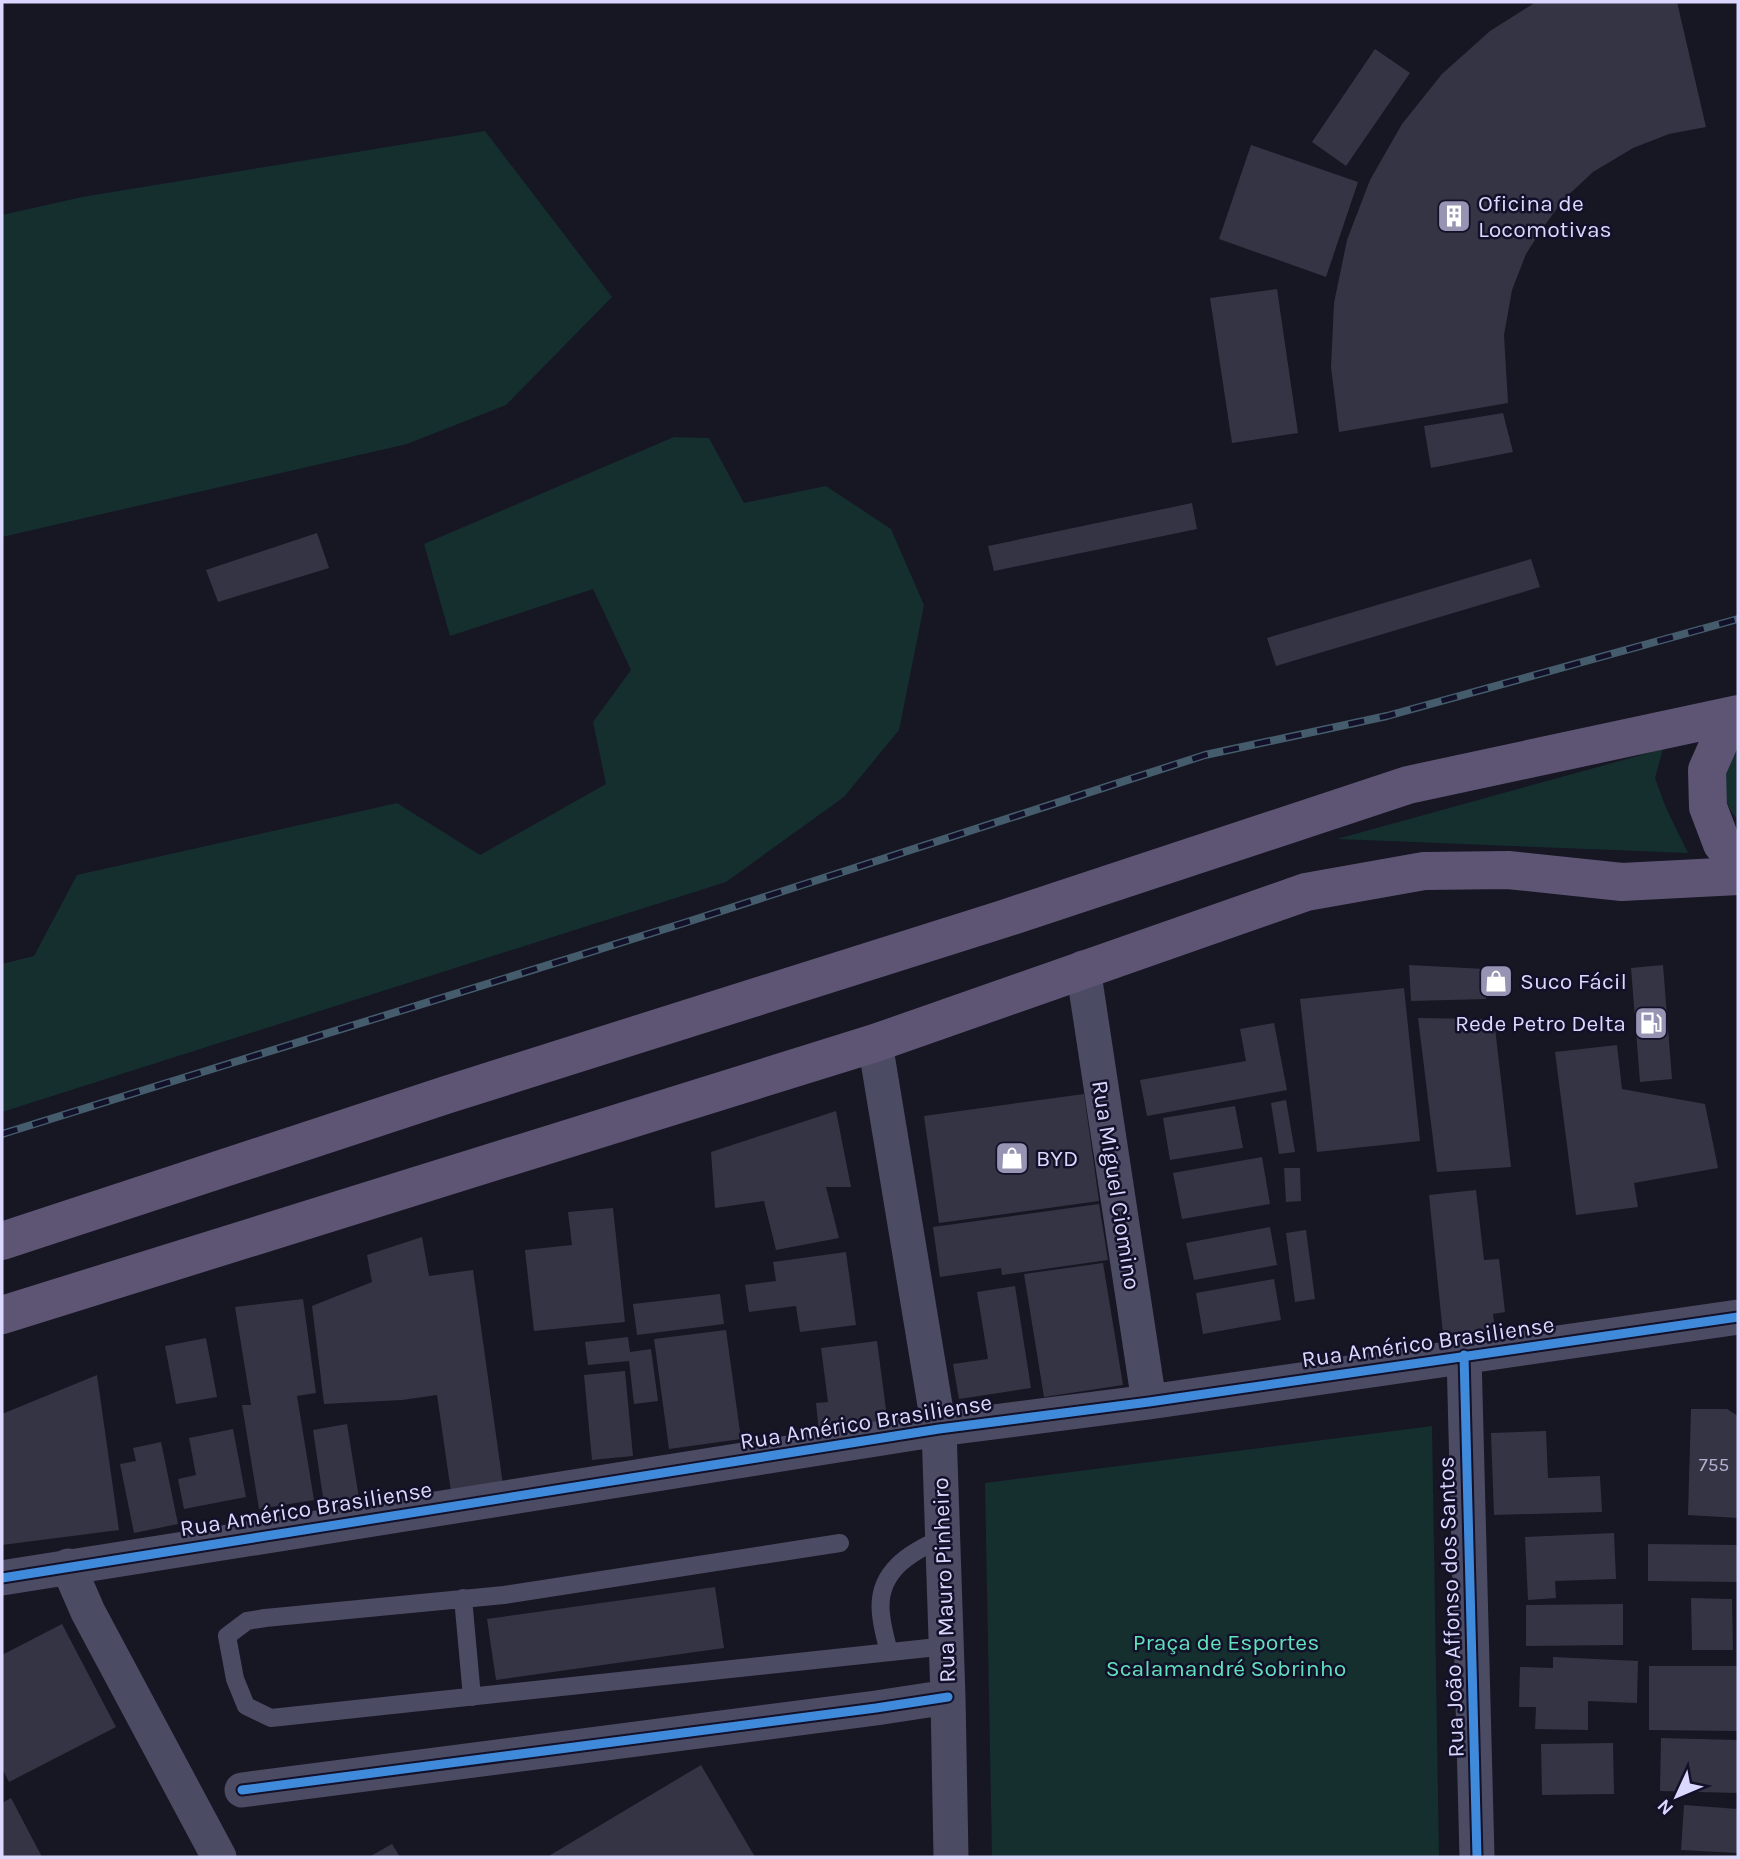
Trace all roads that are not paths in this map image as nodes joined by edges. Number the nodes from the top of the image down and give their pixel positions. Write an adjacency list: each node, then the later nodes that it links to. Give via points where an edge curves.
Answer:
1 (1734, 715): 2 (main road, via 1707,770 1708,807 1722,844); 6 (main road, via 1408,785)
2 (1738, 860)
3 (1738, 876): 4 (main road, via 1622,882 1508,870 1424,871 1306,892)
4 (1083, 968): 5 (main road); 10 (street, Rua Miguel Ciomino)
5 (875, 1043): 7 (main road); 11 (street, Rua Mauro Pinheiro)
6 (2, 1241)
7 (2, 1315)
8 (1738, 1317): 9 (street, Rua Américo Brasiliense)
9 (1464, 1355): 10 (street, Rua Américo Brasiliense); 24 (street, Rua João Affonso dos Santos)
10 (1149, 1402): 11 (street, Rua Américo Brasiliense)
11 (939, 1429): 12 (street, Rua Mauro Pinheiro); 14 (street, Rua Américo Brasiliense)
12 (943, 1538): 17 (street, Rua Mauro Pinheiro); 18 (lane, via 898,1563 883,1591 880,1612)
13 (840, 1543): 16 (lane)
14 (68, 1566): 15 (street, Rua Américo Brasiliense); 22 (street)
15 (2, 1578)
16 (463, 1598): 19 (lane); 19 (lane, via 265,1618 247,1621 228,1636 235,1679 246,1706 271,1718)
17 (947, 1646): 18 (lane); 20 (street, Rua Mauro Pinheiro)
18 (889, 1652): 19 (lane)
19 (472, 1697)
20 (948, 1697): 21 (street); 23 (street, Rua Mauro Pinheiro)
21 (242, 1790)
22 (215, 1856)
23 (951, 1857)
24 (1477, 1857)

